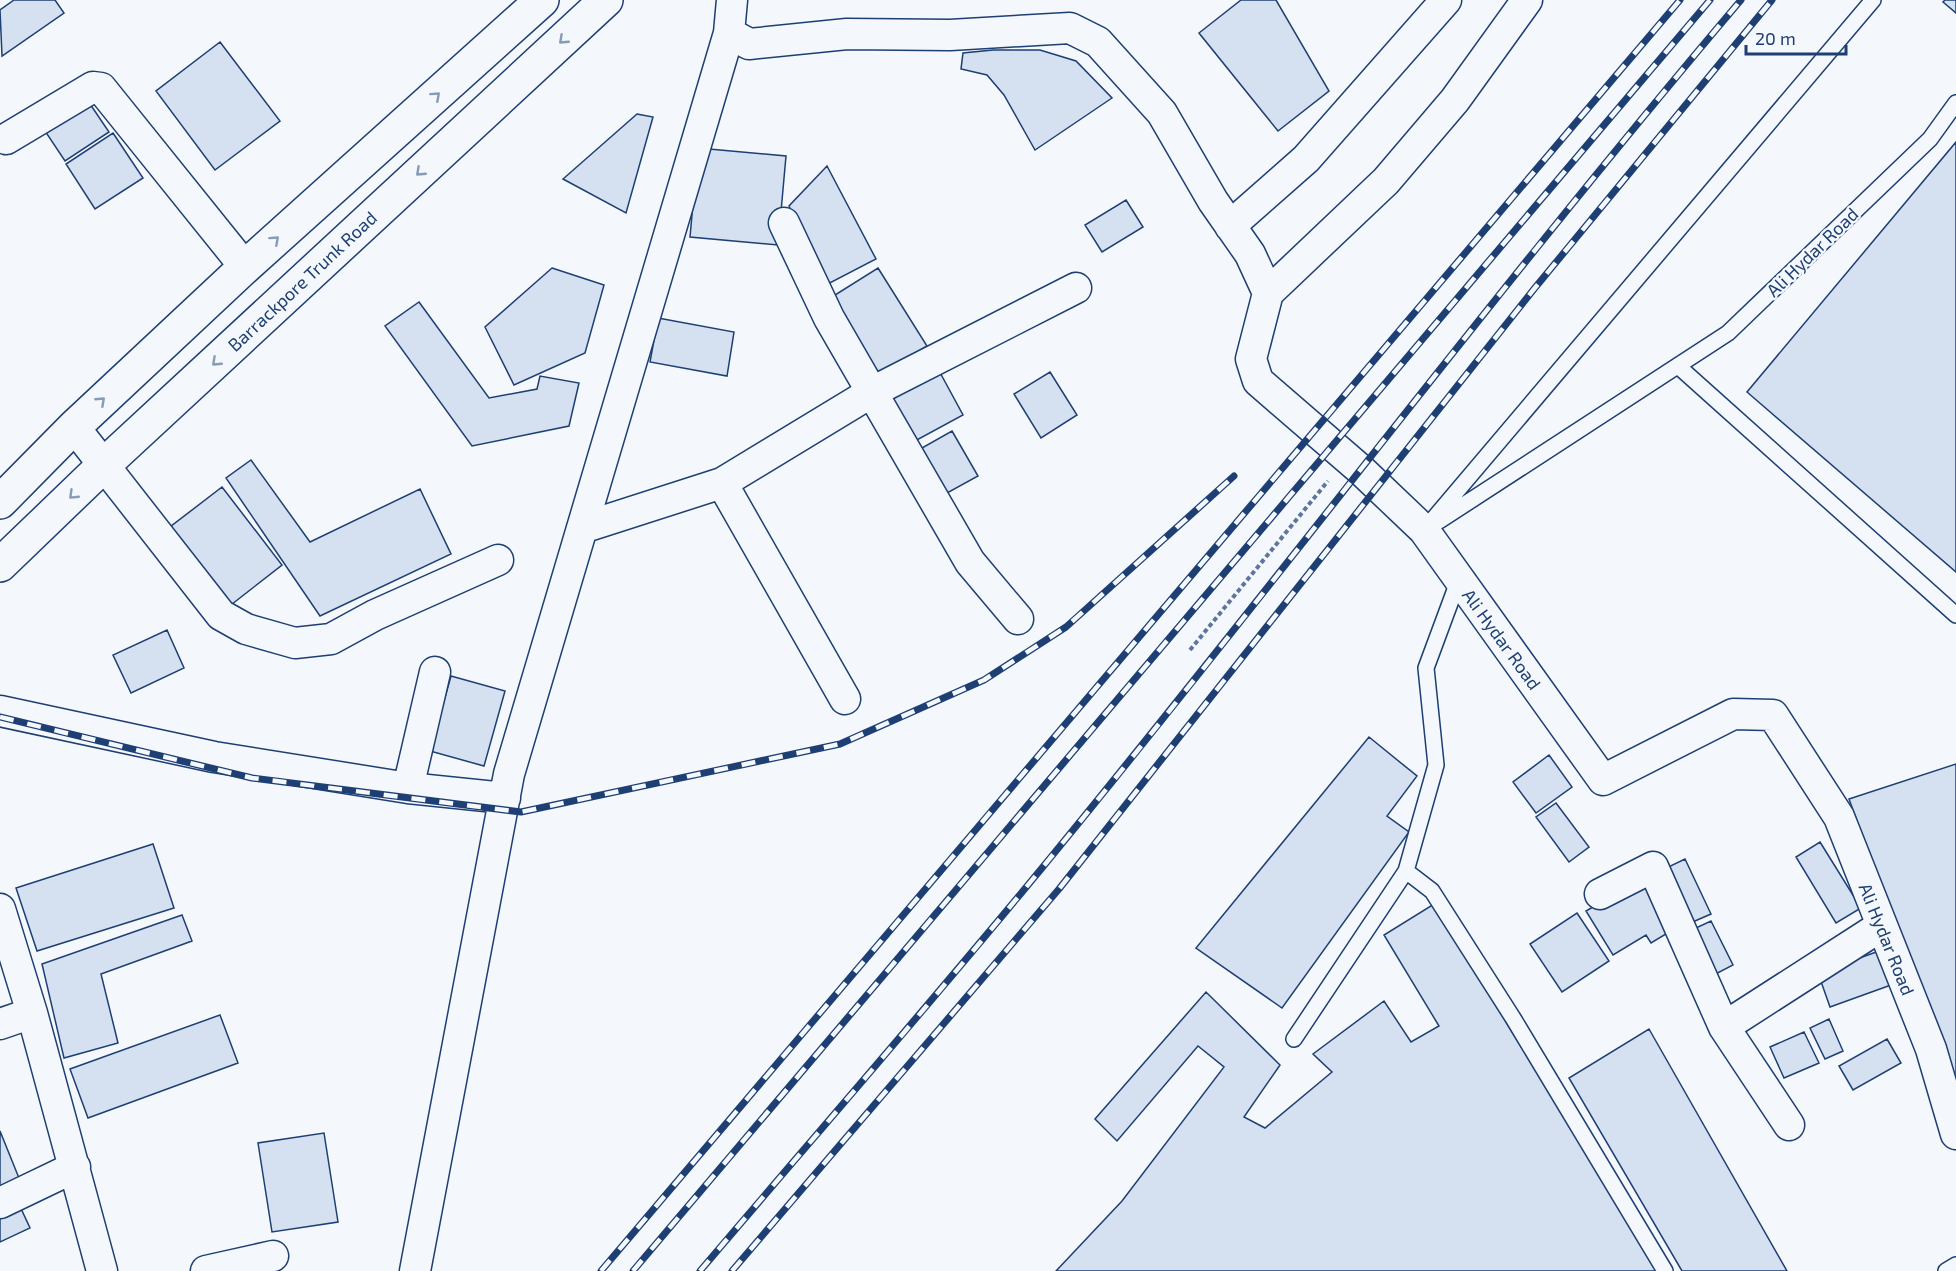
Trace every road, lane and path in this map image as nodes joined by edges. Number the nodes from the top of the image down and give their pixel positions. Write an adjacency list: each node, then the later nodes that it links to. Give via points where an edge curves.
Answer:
1 (542, 0): 12 (main road, one-way to 1)
2 (606, 0): 19 (main road, Barrackpore Trunk Road, one-way to 19)
3 (732, 0): 7 (street)
4 (1446, 0): 11 (street, via 1306,159)
5 (1527, 0): 14 (street, via 1455,100 1386,181)
6 (1874, 0): 23 (lane)
7 (729, 33): 11 (street, via 749,44 847,34 950,35 1070,28 1098,42 1162,113); 22 (street)
8 (1956, 104): 15 (lane, Ali Hydar Road, via 1930,139 1728,333)
9 (6, 138): 12 (street, via 93,87 101,88)
10 (784, 223): 16 (street, via 829,318)
11 (1230, 226): 14 (street, via 1250,254)
12 (245, 267): 17 (main road, one-way to 12)
13 (1076, 288): 16 (street)
14 (1268, 293): 18 (street, via 1251,359 1258,381)
15 (1678, 366): 23 (lane, Ali Hydar Road); 27 (lane)
16 (872, 392): 20 (street); 28 (street, via 970,562)
17 (74, 427): 19 (street); 21 (main road)
18 (1347, 458): 23 (street); 29 (path)
19 (105, 464): 24 (street, via 220,615 246,629 295,643 331,639); 25 (main road, Barrackpore Trunk Road, one-way to 25)
20 (722, 483): 22 (street); 31 (street)
21 (0, 502)
22 (582, 528): 34 (street)
23 (1424, 530): 26 (street, Ali Hydar Road)
24 (498, 560)
25 (0, 565)
26 (1459, 579): 35 (lane, via 1426,668 1436,765); 38 (street, Ali Hydar Road, via 1603,780 1733,714 1773,715 1839,817)
27 (1956, 615)
28 (1018, 619)
29 (1190, 650)
30 (435, 672): 33 (street)
31 (845, 699)
32 (0, 711): 33 (street, via 214,757)
33 (408, 788): 34 (street)
34 (505, 798): 51 (street)
35 (1406, 871): 42 (lane); 52 (lane, via 1432,891 1514,1018)
36 (1600, 894): 41 (street, via 1653,867)
37 (0, 909): 39 (street)
38 (1881, 926): 41 (street); 44 (street, Ali Hydar Road, via 1931,1049)
39 (32, 1012): 40 (street); 45 (street)
40 (0, 1024)
41 (1724, 1027): 43 (street)
42 (1294, 1039)
43 (1789, 1125)
44 (1956, 1134)
45 (75, 1167): 46 (street); 49 (street)
46 (0, 1203)
47 (273, 1256): 50 (street)
48 (1956, 1264): 53 (lane)
49 (102, 1271)
50 (206, 1271)
51 (415, 1271)
52 (1665, 1271)
53 (1946, 1271)

